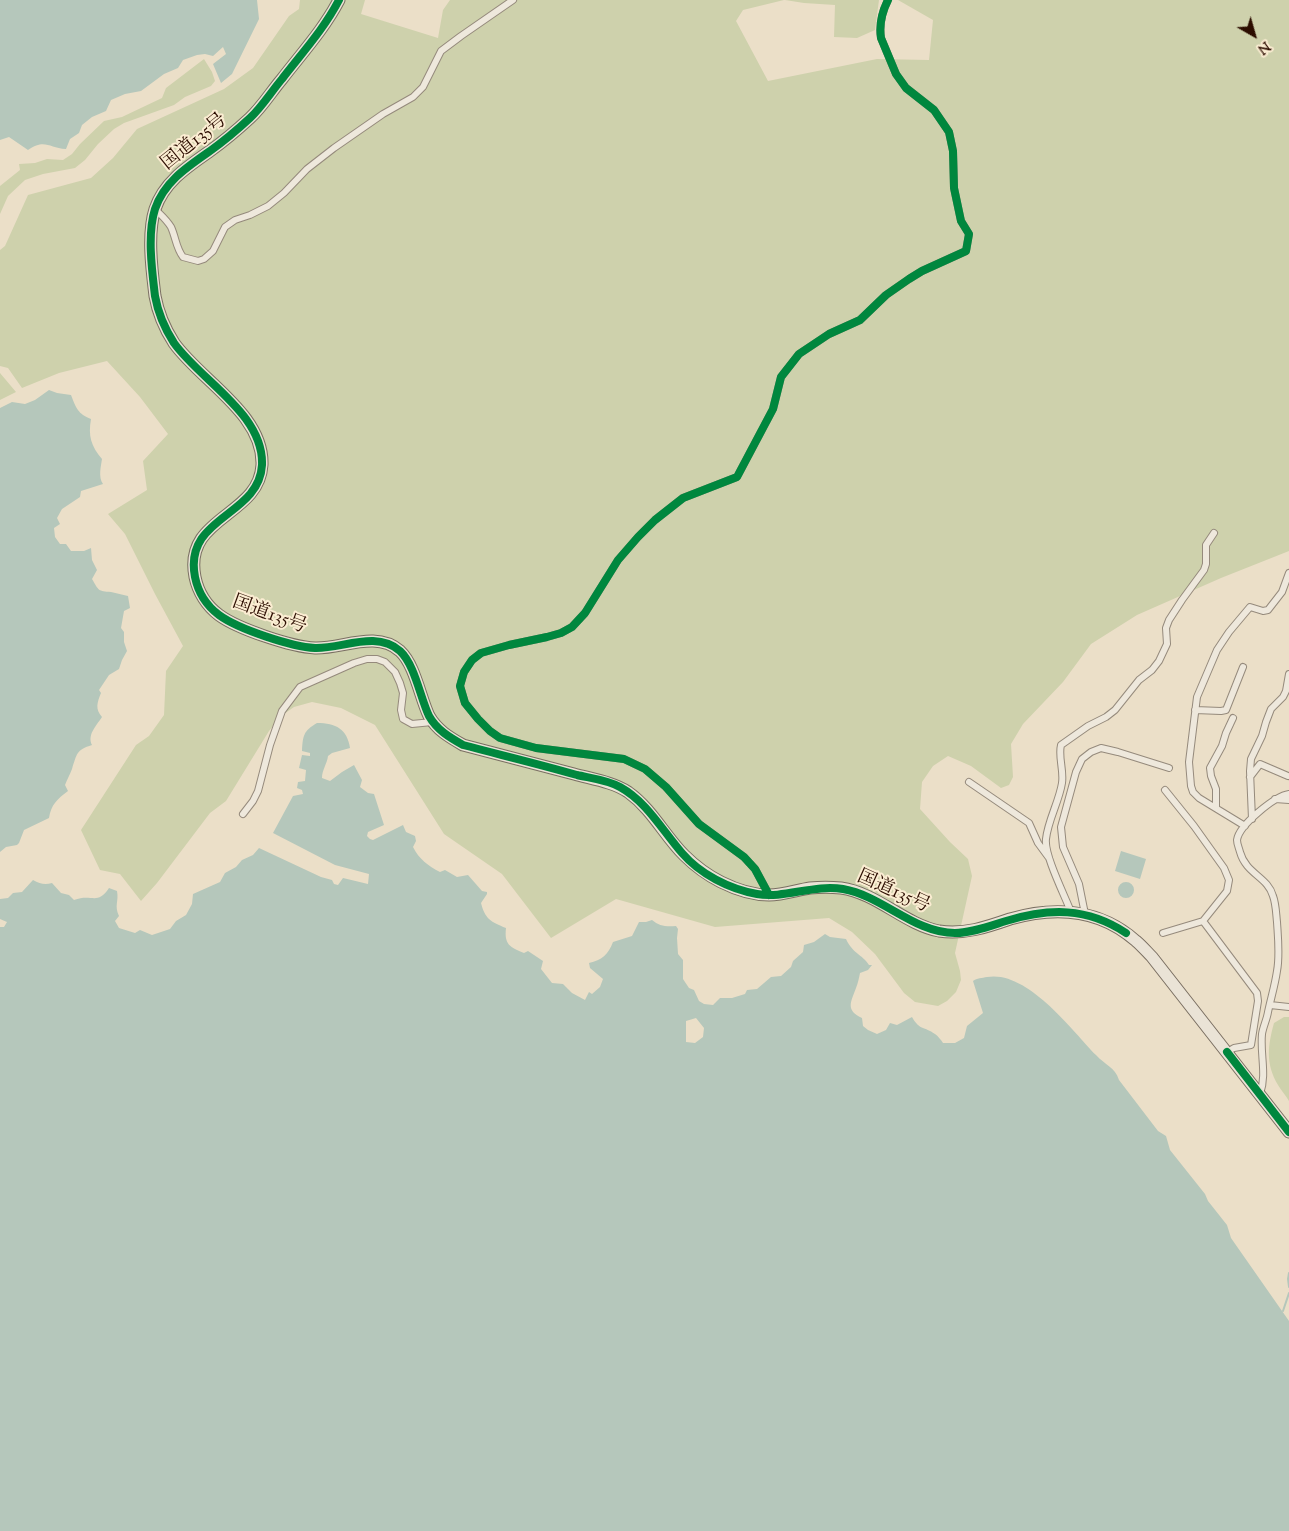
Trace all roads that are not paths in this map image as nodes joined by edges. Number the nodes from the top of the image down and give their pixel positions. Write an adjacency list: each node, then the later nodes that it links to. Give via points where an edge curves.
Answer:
1 (339, 0): 4 (highway, 国道135号, via 319,32 252,116 173,179)
2 (513, 0): 4 (street, via 441,51 423,87 413,97 334,148 268,206 225,227 213,251 204,259 198,261 183,257 170,226)
3 (888, 0): 25 (street, via 882,11 881,38 896,74 906,88 934,110 949,132 954,188 961,221 969,234 966,251 916,275 886,295 860,320 829,334 800,354 781,377 773,409 737,477 683,498 655,520 618,560 585,614 572,626 547,638 481,653 464,672 460,686 465,702 478,719 500,738 536,748 624,759 645,769 699,824 744,857 755,869)
4 (155, 209): 11 (highway, 国道135号, via 151,242 156,299 164,327 176,345 247,421 261,453 262,468 252,491 198,543 193,569 196,585 210,608 232,624 289,643 312,648 364,641 389,644 400,651 410,666)
5 (1214, 533): 24 (street, via 1206,544 1204,570 1169,620 1167,644 1159,661 1106,717 1061,745 1062,782 1046,839)
6 (1289, 573): 9 (street, via 1282,592 1268,610 1250,607 1229,632 1206,674)
7 (1243, 667): 9 (street, via 1226,710)
8 (1289, 674): 14 (street, via 1286,691 1272,709 1253,753)
9 (1195, 710): 20 (street, via 1189,762 1191,786 1196,796)
10 (1233, 718): 20 (street, via 1210,768 1216,789)
11 (432, 722): 21 (street, via 412,724 402,720 400,683 395,672 377,659 354,663 300,686 282,712 258,791); 25 (highway, 国道135号, via 445,735 463,745 618,786 641,802 683,854 702,871 740,890)
12 (1168, 768): 27 (street, via 1101,748 1082,759 1062,827 1064,847 1079,884)
13 (1288, 776): 14 (street, via 1260,764)
14 (1250, 777): 22 (street)
15 (969, 782): 24 (street, via 1029,823)
16 (1165, 790): 28 (street, via 1227,874 1227,891)
17 (1289, 794): 18 (street)
18 (1275, 799): 19 (street); 22 (street)
19 (1289, 800)
20 (1216, 807): 23 (street)
21 (243, 814)
22 (1252, 819): 23 (street)
23 (1245, 826): 30 (street, via 1237,841 1242,859 1273,893 1275,902 1279,954)
24 (1051, 860): 26 (street)
25 (769, 895): 26 (highway, 国道135号, via 810,888 842,888 930,928 954,933 1044,911)
26 (1071, 912): 27 (highway, 国道135号)
27 (1085, 914): 32 (highway, 国道135号, via 1117,927 1137,941)
28 (1203, 921): 29 (street); 32 (street, via 1256,993 1258,1001 1250,1045)
29 (1163, 933)
30 (1270, 1005): 31 (street); 33 (street, via 1262,1035 1264,1074)
31 (1289, 1007)
32 (1227, 1052): 33 (highway, 国道135号)
33 (1260, 1094): 34 (highway, 国道135号)
34 (1289, 1132)

